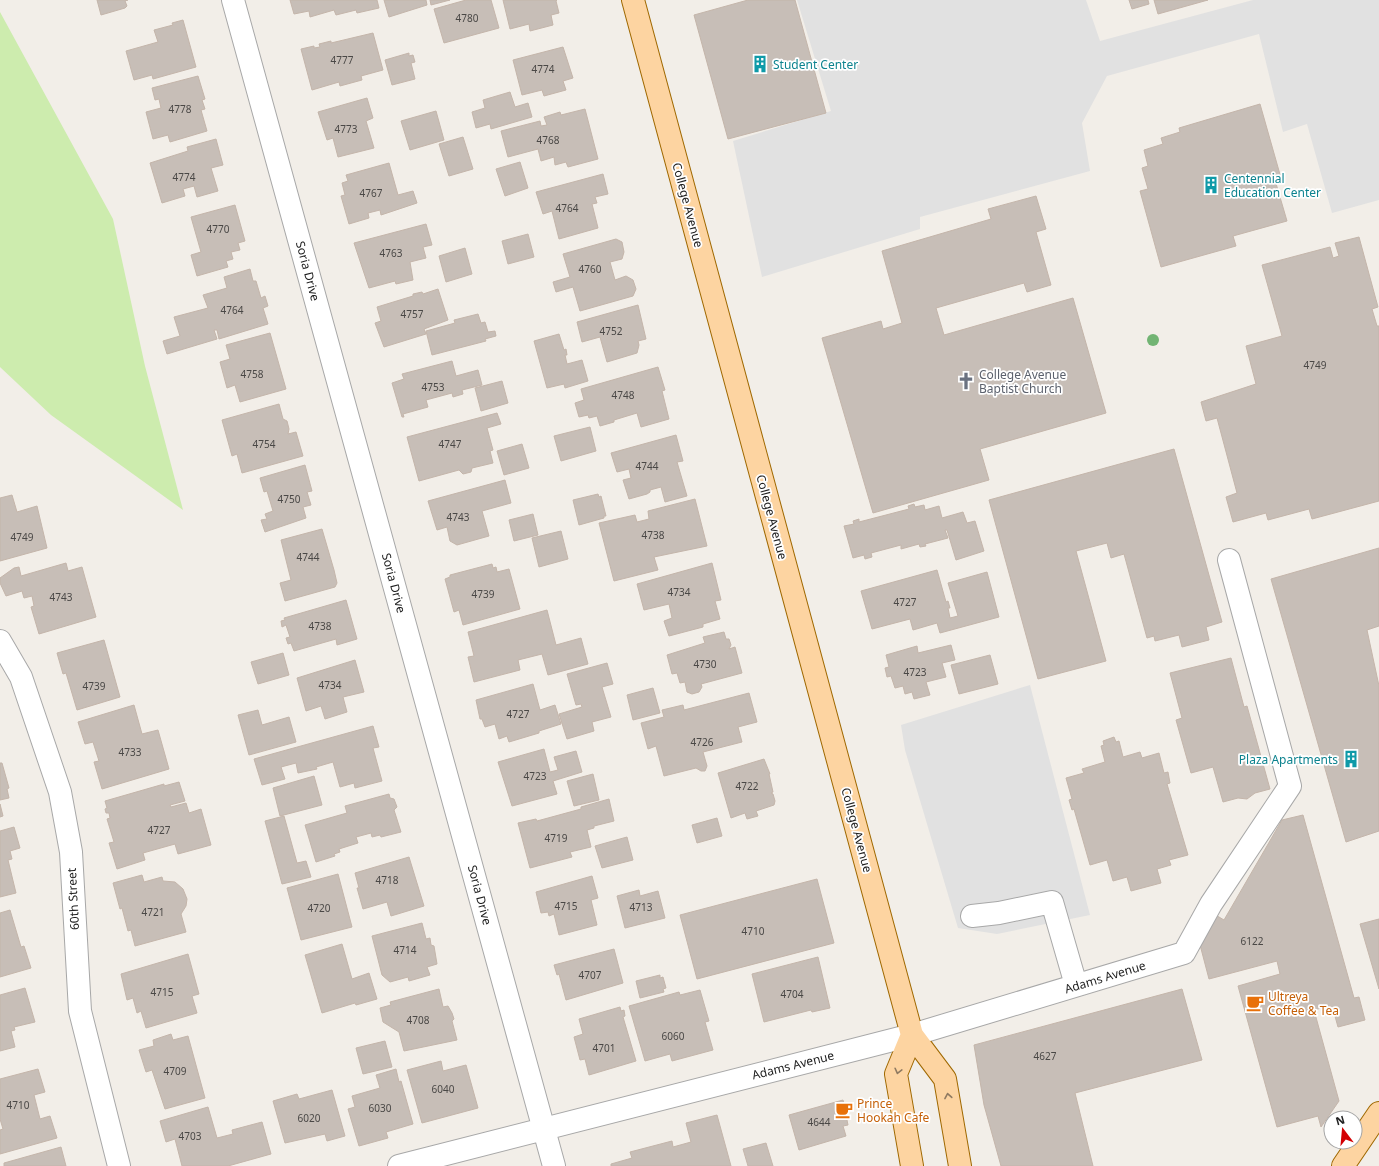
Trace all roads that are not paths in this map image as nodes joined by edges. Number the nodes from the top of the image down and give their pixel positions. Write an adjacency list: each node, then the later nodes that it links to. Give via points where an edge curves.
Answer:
1 (233, 0): 9 (street, Soria Drive)
2 (632, 0): 7 (main road, College Avenue)
3 (1229, 560): 6 (street, Adams Avenue, via 1290,786 1211,904 1184,953)
4 (0, 641): 10 (street, 60th Street, via 21,677 60,792 71,852 80,1011)
5 (972, 916): 6 (street, via 1052,902)
6 (1076, 985): 7 (street, Adams Avenue)
7 (912, 1035): 9 (street, Adams Avenue); 13 (main road, one-way to 13, via 896,1074); 14 (main road, College Avenue, one-way to 7, via 945,1079)
8 (1379, 1113): 15 (main road)
9 (544, 1129): 11 (street, Adams Avenue); 12 (street, Soria Drive)
10 (119, 1166)
11 (399, 1166)
12 (554, 1166)
13 (912, 1166)
14 (960, 1166)
15 (1343, 1166)

